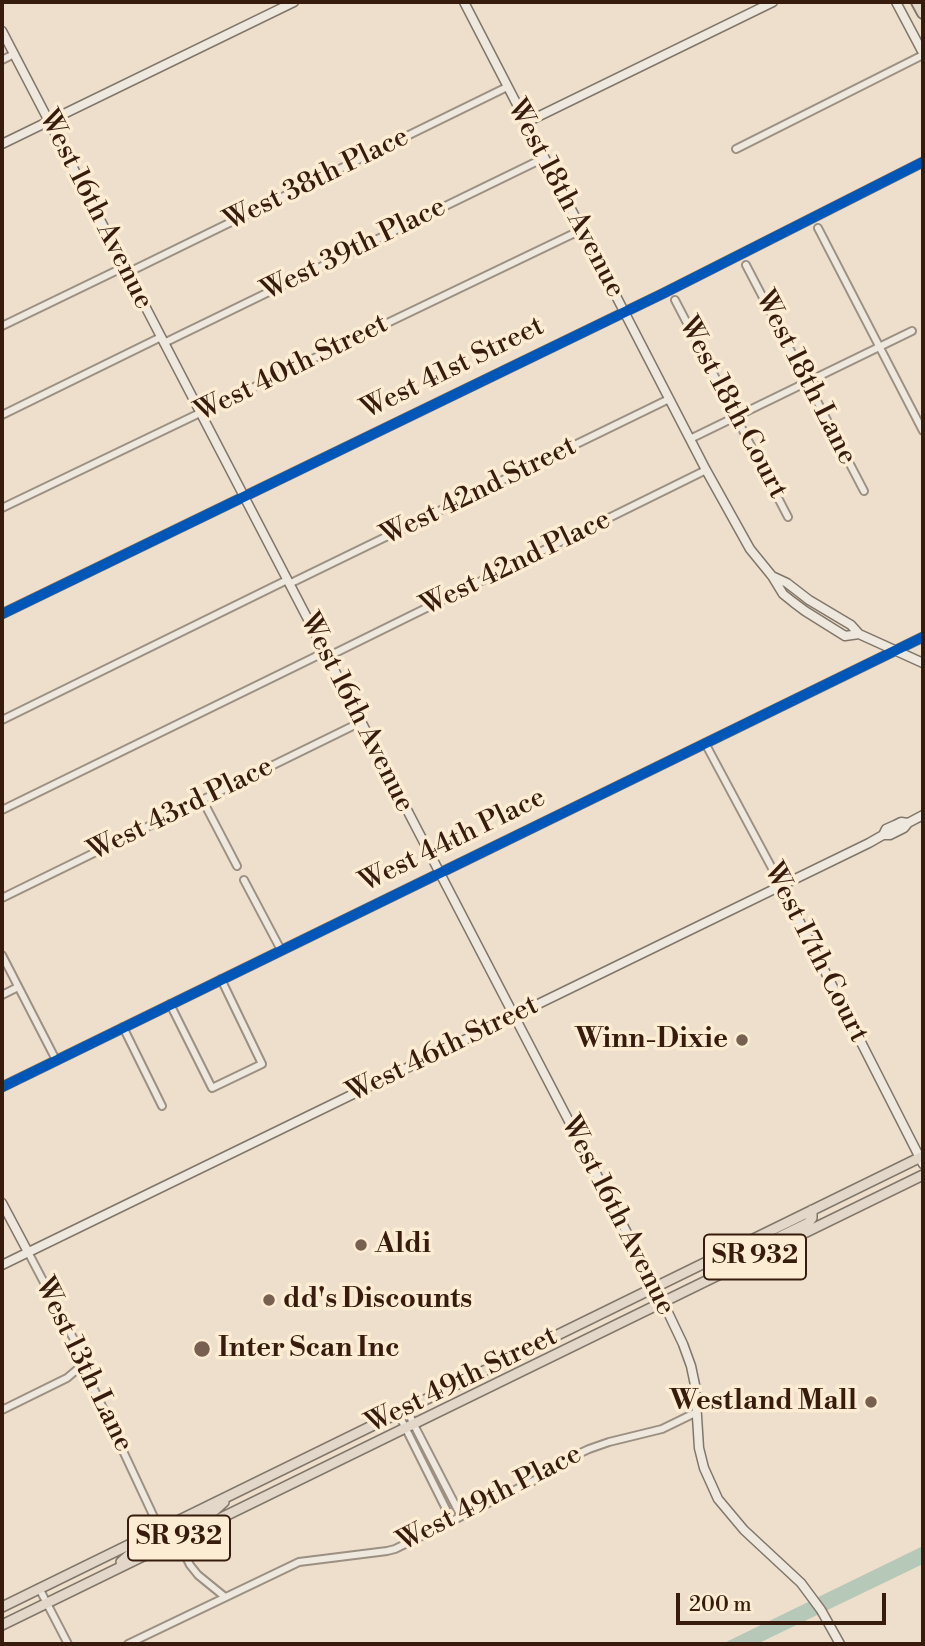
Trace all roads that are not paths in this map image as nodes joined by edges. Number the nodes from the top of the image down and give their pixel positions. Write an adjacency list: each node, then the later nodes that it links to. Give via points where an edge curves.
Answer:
1 (294, 2): 12 (street)
2 (464, 2): 11 (street, West 18th Avenue)
3 (773, 2): 13 (street)
4 (896, 2): 9 (street)
5 (918, 2): 6 (highway)
6 (923, 13)
7 (2, 31): 8 (street, West 16th Avenue)
8 (13, 54): 10 (street); 12 (street, West 16th Avenue)
9 (923, 54): 15 (street)
10 (2, 60)
11 (507, 87): 13 (street, West 18th Avenue); 21 (street, West 38th Place)
12 (49, 122): 14 (street); 21 (street, West 16th Avenue)
13 (525, 123): 16 (street, West 18th Avenue)
14 (2, 144)
15 (736, 149)
16 (544, 158): 19 (street, West 18th Avenue); 26 (street, West 39th Place)
17 (923, 162): 23 (street, West 41st Street)
18 (818, 228): 27 (street)
19 (581, 230): 23 (street, West 18th Avenue); 30 (street, West 40th Street)
20 (746, 265): 28 (street, West 18th Lane)
21 (126, 270): 24 (street, West 38th Place); 26 (street, West 16th Avenue)
22 (675, 300): 32 (street, West 18th Court)
23 (624, 312): 29 (street, West 18th Avenue); 37 (street, West 41st Street)
24 (2, 327)
25 (912, 331): 27 (street)
26 (162, 340): 30 (street, West 16th Avenue); 31 (street, West 39th Place)
27 (880, 346): 28 (street); 33 (street)
28 (807, 382): 32 (street); 36 (street, West 18th Lane)
29 (669, 399): 34 (street, West 18th Avenue); 40 (street, West 42nd Street)
30 (200, 413): 37 (street, West 16th Avenue); 38 (street, West 40th Street)
31 (2, 415)
32 (736, 416): 34 (street); 39 (street, West 18th Court)
33 (923, 431)
34 (690, 439): 35 (street, West 18th Avenue)
35 (706, 470): 43 (street, West 18th Avenue, via 750,549 772,576 859,634); 44 (street, West 42nd Place)
36 (864, 491)
37 (243, 496): 40 (street, West 16th Avenue); 41 (street, West 41st Street)
38 (2, 508)
39 (788, 517)
40 (288, 582): 44 (street, West 16th Avenue); 46 (street, West 42nd Street)
41 (2, 614)
42 (923, 637): 43 (street, West 44th Place)
43 (896, 650): 45 (street); 48 (street, West 44th Place)
44 (326, 654): 47 (street, West 16th Avenue); 50 (street, West 42nd Place)
45 (923, 663)
46 (2, 720)
47 (361, 722): 49 (street, West 43rd Place); 53 (street, West 16th Avenue)
48 (705, 743): 53 (street, West 44th Place); 55 (street, West 17th Court)
49 (202, 799): 52 (street); 56 (street, West 43rd Place)
50 (2, 810)
51 (923, 815): 55 (street, West 46th Street)
52 (237, 866)
53 (439, 873): 57 (street, West 44th Place); 63 (street, West 16th Avenue)
54 (244, 880): 57 (street)
55 (781, 885): 63 (street, West 46th Street); 68 (street, West 17th Court)
56 (2, 898)
57 (281, 950): 59 (street, West 44th Place)
58 (2, 955): 60 (street)
59 (221, 979): 62 (street, West 44th Place); 62 (street, via 262,1064 212,1088)
60 (18, 987): 61 (street); 65 (street)
61 (2, 995)
62 (170, 1004): 64 (street, West 44th Place)
63 (513, 1016): 72 (street, West 46th Street); 75 (street, West 16th Avenue)
64 (122, 1027): 65 (street, West 44th Place); 67 (street)
65 (56, 1060): 66 (street, West 44th Place)
66 (2, 1087)
67 (162, 1106)
68 (922, 1159): 71 (main road, West 49th Street / SR 932)
69 (923, 1175): 73 (main road, West 49th Street / SR 932)
70 (2, 1203): 72 (street, West 13th Lane)
71 (812, 1210): 73 (main road, via 808,1223 773,1240); 75 (main road, West 49th Street / SR 932)
72 (28, 1252): 74 (street, West 46th Street); 77 (street, West 13th Lane, via 81,1353)
73 (766, 1252): 76 (main road, West 49th Street / SR 932)
74 (2, 1265)
75 (655, 1287): 76 (street, West 16th Avenue); 79 (main road, West 49th Street / SR 932)
76 (663, 1302): 80 (street, West 16th Avenue, via 691,1366); 81 (main road, West 49th Street / SR 932)
77 (80, 1367): 78 (street); 85 (street, West 13th Lane)
78 (2, 1410)
79 (402, 1411): 81 (street); 82 (main road, West 49th Street / SR 932)
80 (697, 1412): 83 (street, West 49th Place, via 662,1429 589,1449); 95 (street, West 16th Avenue, via 699,1448 718,1499 801,1583)
81 (409, 1425): 83 (street); 84 (street); 86 (main road, West 49th Street / SR 932)
82 (236, 1492): 85 (main road, West 49th Street / SR 932); 86 (main road, via 214,1511 182,1527)
83 (461, 1516): 84 (street, West 49th Place)
84 (452, 1521): 89 (street, West 49th Place, via 389,1551 299,1562)
85 (160, 1530): 87 (main road, via 156,1541); 88 (main road, West 49th Street / SR 932)
86 (177, 1539): 87 (main road, West 49th Street / SR 932); 89 (street, via 198,1575)
87 (108, 1573): 90 (main road, West 49th Street / SR 932)
88 (39, 1588): 90 (street); 91 (main road, West 49th Street / SR 932)
89 (225, 1597): 94 (street, West 49th Place)
90 (46, 1603): 92 (main road, West 49th Street / SR 932); 93 (street)
91 (2, 1607)
92 (2, 1625)
93 (68, 1644)
94 (128, 1644)
95 (840, 1644)

